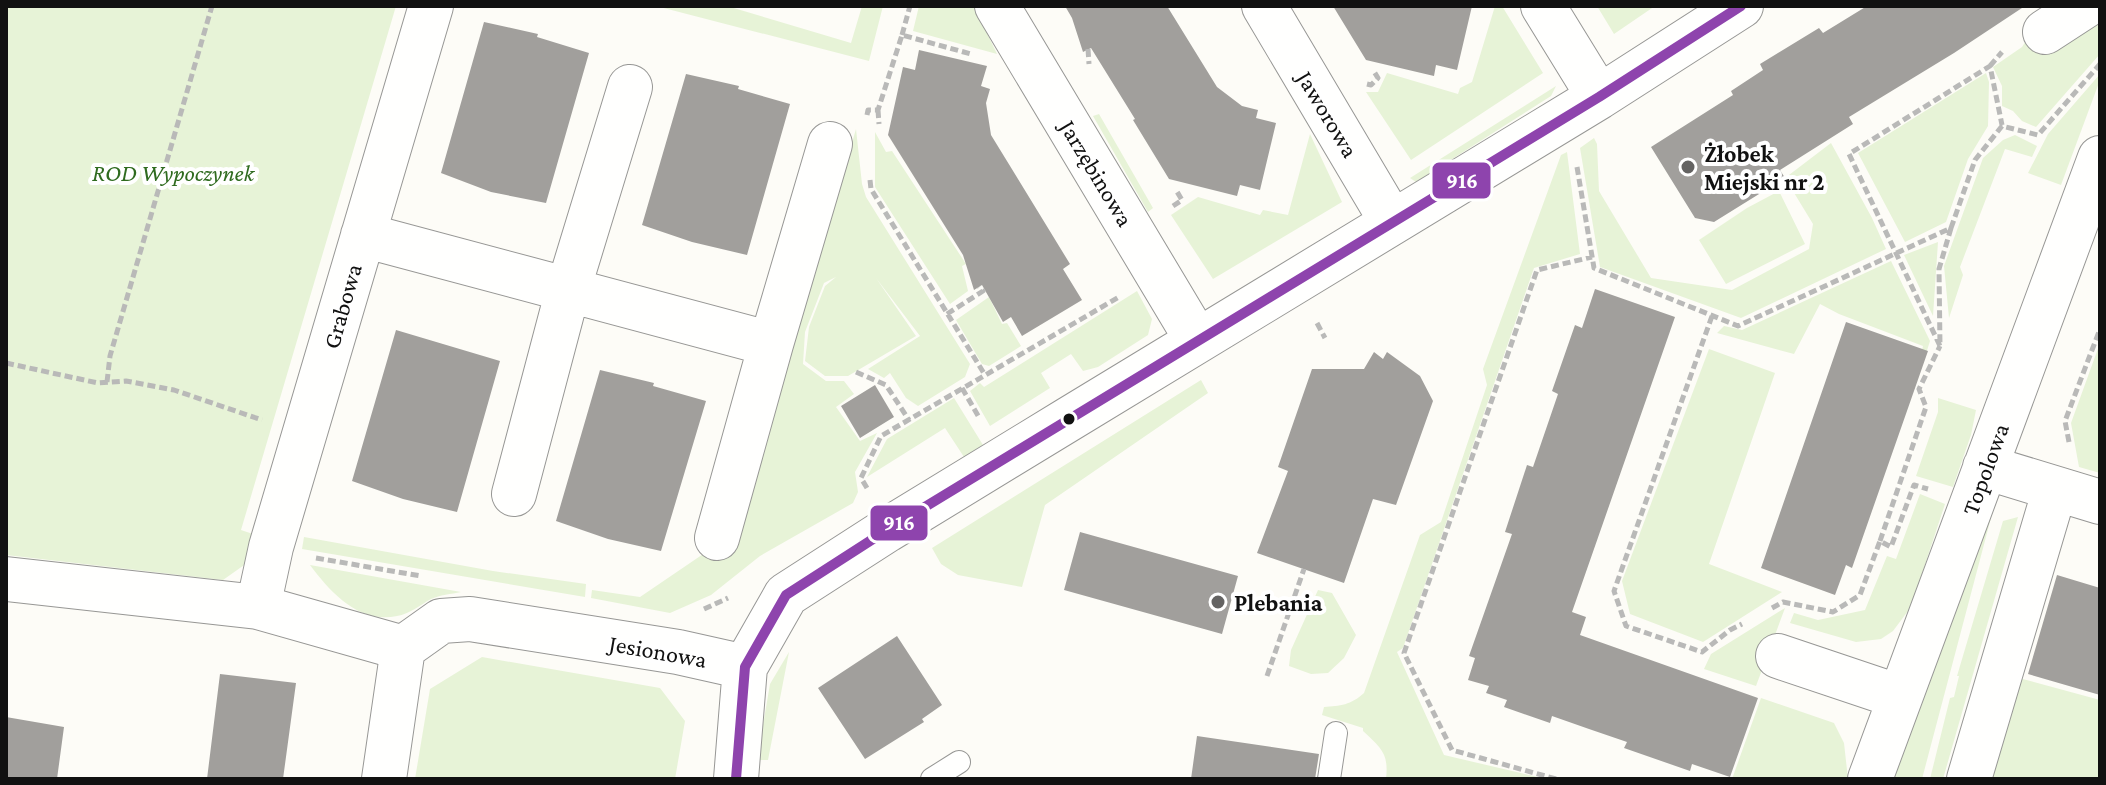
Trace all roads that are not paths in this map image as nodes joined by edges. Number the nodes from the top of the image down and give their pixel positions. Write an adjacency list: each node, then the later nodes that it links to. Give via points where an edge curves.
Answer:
1 (431, 6): 13 (street, Grabowa)
2 (997, 6): 15 (street, Jarzębinowa)
3 (1264, 6): 12 (street, Jaworowa)
4 (1543, 6): 9 (street)
5 (1741, 6): 9 (street)
6 (2085, 6): 7 (street)
7 (2045, 32)
8 (630, 87): 14 (street)
9 (1599, 97): 12 (street)
10 (848, 135): 16 (street)
11 (2100, 158): 17 (street, Topolowa)
12 (1392, 222): 15 (street)
13 (363, 235): 14 (street); 23 (street, Grabowa)
14 (568, 290): 16 (street); 19 (street)
15 (1197, 340): 26 (street, via 786,595)
16 (771, 344): 21 (street)
17 (1985, 467): 18 (street); 27 (street, Topolowa)
18 (2055, 489): 20 (street); 35 (street)
19 (514, 494)
20 (2100, 502)
21 (717, 538)
22 (6, 579): 23 (street)
23 (258, 607): 24 (street)
24 (403, 648): 26 (street, Jesionowa, via 441,621 470,619); 30 (street)
25 (1778, 656): 27 (street)
26 (745, 667): 31 (street)
27 (1900, 697): 34 (street, Topolowa)
28 (1336, 733): 33 (lane)
29 (959, 762): 32 (lane)
30 (384, 779)
31 (736, 779)
32 (932, 779)
33 (1329, 779)
34 (1870, 779)
35 (1969, 779)

